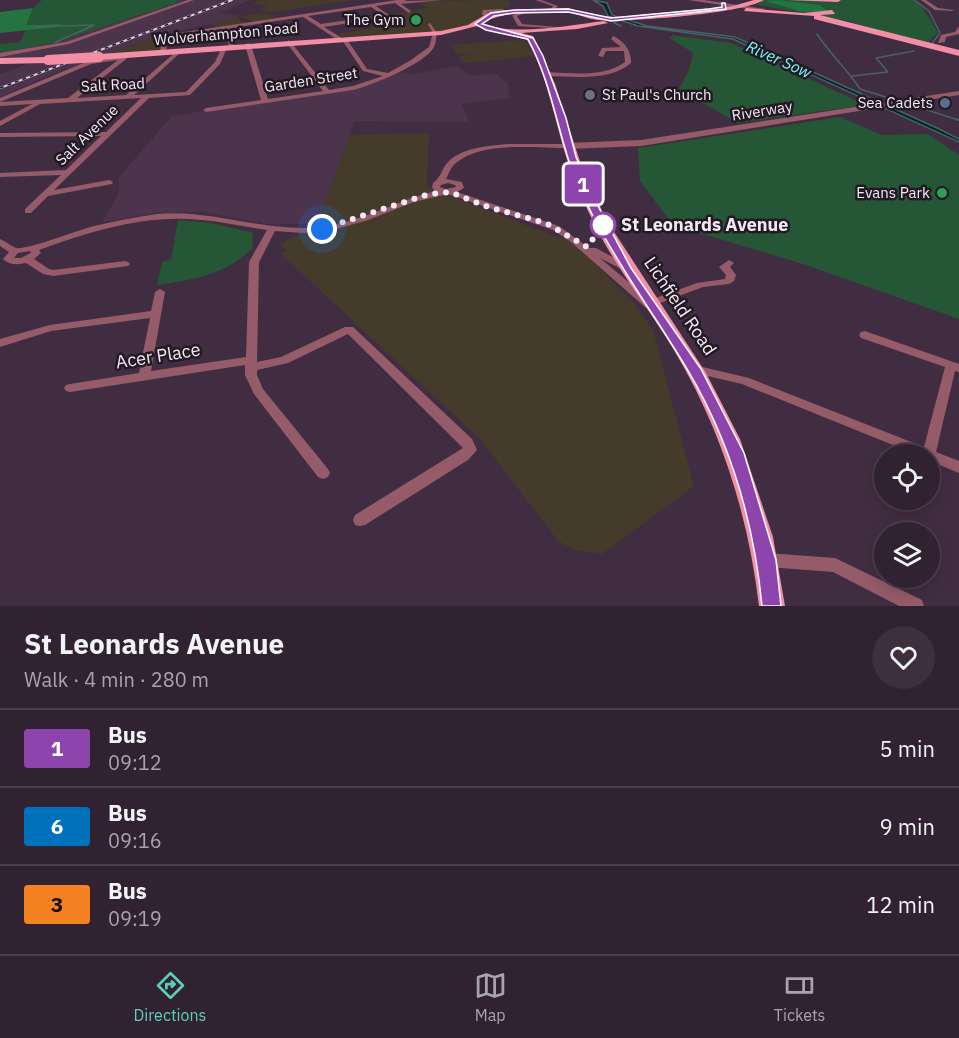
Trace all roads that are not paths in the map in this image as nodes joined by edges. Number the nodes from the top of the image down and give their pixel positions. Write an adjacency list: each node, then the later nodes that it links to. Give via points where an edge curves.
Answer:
1 (192, 0): 52 (street, via 67,43)
2 (405, 0): 12 (street)
3 (441, 0): 13 (street)
4 (537, 0): 17 (street, via 556,6)
5 (694, 0): 15 (street)
6 (791, 0): 11 (highway)
7 (838, 0): 11 (highway)
8 (847, 0): 20 (highway)
9 (923, 0): 21 (street, via 937,9)
10 (757, 1): 14 (highway); 19 (highway, via 754,5)
11 (804, 1): 20 (highway)
12 (382, 3): 13 (street); 16 (street)
13 (397, 3): 23 (street)
14 (739, 3): 15 (street); 18 (highway); 19 (street)
15 (724, 4): 18 (street, via 724,8)
16 (372, 5): 24 (street); 31 (street, via 387,16)
17 (551, 10): 22 (highway); 28 (highway, via 574,11)
18 (709, 10): 27 (highway)
19 (764, 10): 25 (highway); 27 (highway)
20 (832, 10): 25 (highway); 32 (highway, via 842,20)
21 (952, 10)
22 (527, 11): 26 (highway); 26 (highway, via 514,9 513,5); 35 (street, via 514,15 523,26)
23 (409, 12)
24 (303, 15): 31 (street); 33 (street)
25 (804, 15): 32 (highway)
26 (490, 16): 29 (highway, Wolverhampton Road)
27 (632, 19): 28 (highway)
28 (589, 21): 35 (highway)
29 (479, 22): 37 (highway, via 479,26); 38 (highway, Wolverhampton Road)
30 (430, 24): 40 (street)
31 (320, 26): 43 (street)
32 (857, 26): 51 (highway)
33 (228, 27): 47 (street); 50 (street, via 165,37)
34 (959, 27): 45 (street, via 957,33 943,36 944,41)
35 (570, 28): 36 (highway)
36 (545, 29): 39 (highway); 41 (highway)
37 (493, 30): 38 (highway, Wolverhampton Road); 39 (highway, Wolverhampton Road)
38 (454, 31): 40 (highway, Wolverhampton Road)
39 (504, 31): 41 (highway)
40 (435, 34): 43 (highway, Wolverhampton Road); 57 (street, Garden Street, via 431,48)
41 (530, 38): 56 (highway, Lichfield Road)
42 (613, 38): 48 (street)
43 (342, 39): 44 (highway, Wolverhampton Road); 57 (street, via 365,70)
44 (289, 42): 46 (highway, Wolverhampton Road); 58 (street)
45 (940, 42)
46 (248, 45): 47 (highway, Wolverhampton Road); 63 (street)
47 (228, 48): 49 (highway, Wolverhampton Road); 60 (street, Salt Road, via 188,94)
48 (626, 49): 53 (street, via 604,49); 56 (street, via 628,63 617,70)
49 (178, 52): 50 (highway, Wolverhampton Road); 61 (street)
50 (163, 53): 54 (highway, Wolverhampton Road)
51 (959, 53)
52 (0, 55)
53 (601, 56)
54 (126, 57): 55 (highway, Wolverhampton Road, bridge); 62 (street); 64 (street, via 90,62)
55 (0, 62)
56 (547, 74): 70 (highway, Lichfield Road, via 563,118)
57 (388, 75): 58 (street, Garden Street, via 364,85)
58 (327, 92): 63 (street, Garden Street)
59 (959, 93): 70 (street, Riverway, via 641,143)
60 (147, 96): 61 (street, Salt Road); 68 (street, Salt Avenue)
61 (127, 98): 62 (street, Salt Road)
62 (69, 101): 65 (street, Salt Road)
63 (265, 101): 66 (street, Garden Street)
64 (0, 102): 65 (street, Salt Road)
65 (40, 102): 67 (street)
66 (206, 110)
67 (0, 124)
68 (107, 134): 69 (street); 71 (street, Salt Avenue)
69 (0, 135)
70 (568, 146): 74 (street, via 496,147 474,152 453,162); 87 (highway, Lichfield Road)
71 (68, 172): 72 (street); 75 (street, Salt Avenue)
72 (0, 175)
73 (109, 182): 75 (street)
74 (442, 187): 76 (street); 76 (street, via 459,184); 78 (street, via 329,228)
75 (46, 194): 77 (street, Salt Avenue)
76 (476, 203): 79 (street, via 546,223)
77 (28, 211)
78 (272, 230): 81 (street, via 202,217 150,218 104,225); 93 (street, via 254,262)
79 (574, 240): 87 (street); 89 (street)
80 (0, 242): 82 (street)
81 (34, 249): 82 (street); 83 (street, via 34,255)
82 (13, 256): 83 (street); 86 (street)
83 (27, 259): 85 (street, via 53,273)
84 (729, 263): 89 (street, via 724,267 731,275 729,281 692,287)
85 (125, 264)
86 (0, 266)
87 (626, 268): 89 (highway, Lichfield Road)
88 (160, 292): 90 (street)
89 (654, 307): 95 (highway, Lichfield Road)
90 (156, 314): 92 (street, via 50,328); 96 (street)
91 (865, 335): 94 (street)
92 (0, 343)
93 (251, 363): 96 (street, Acer Place); 102 (street, via 258,391); 103 (street, Acer Place, via 284,360 349,329 467,443 470,450 463,456)
94 (955, 367): 99 (street)
95 (694, 369): 98 (street, via 745,381); 104 (highway, Lichfield Road, via 737,453)
96 (144, 376): 97 (street, Acer Place)
97 (70, 388)
98 (902, 444)
99 (932, 444)
100 (940, 459): 101 (street)
101 (959, 467)
102 (322, 473)
103 (360, 520)
104 (767, 560): 105 (highway, Lichfield Road); 106 (street, via 835,566)
105 (772, 606)
106 (916, 606)

